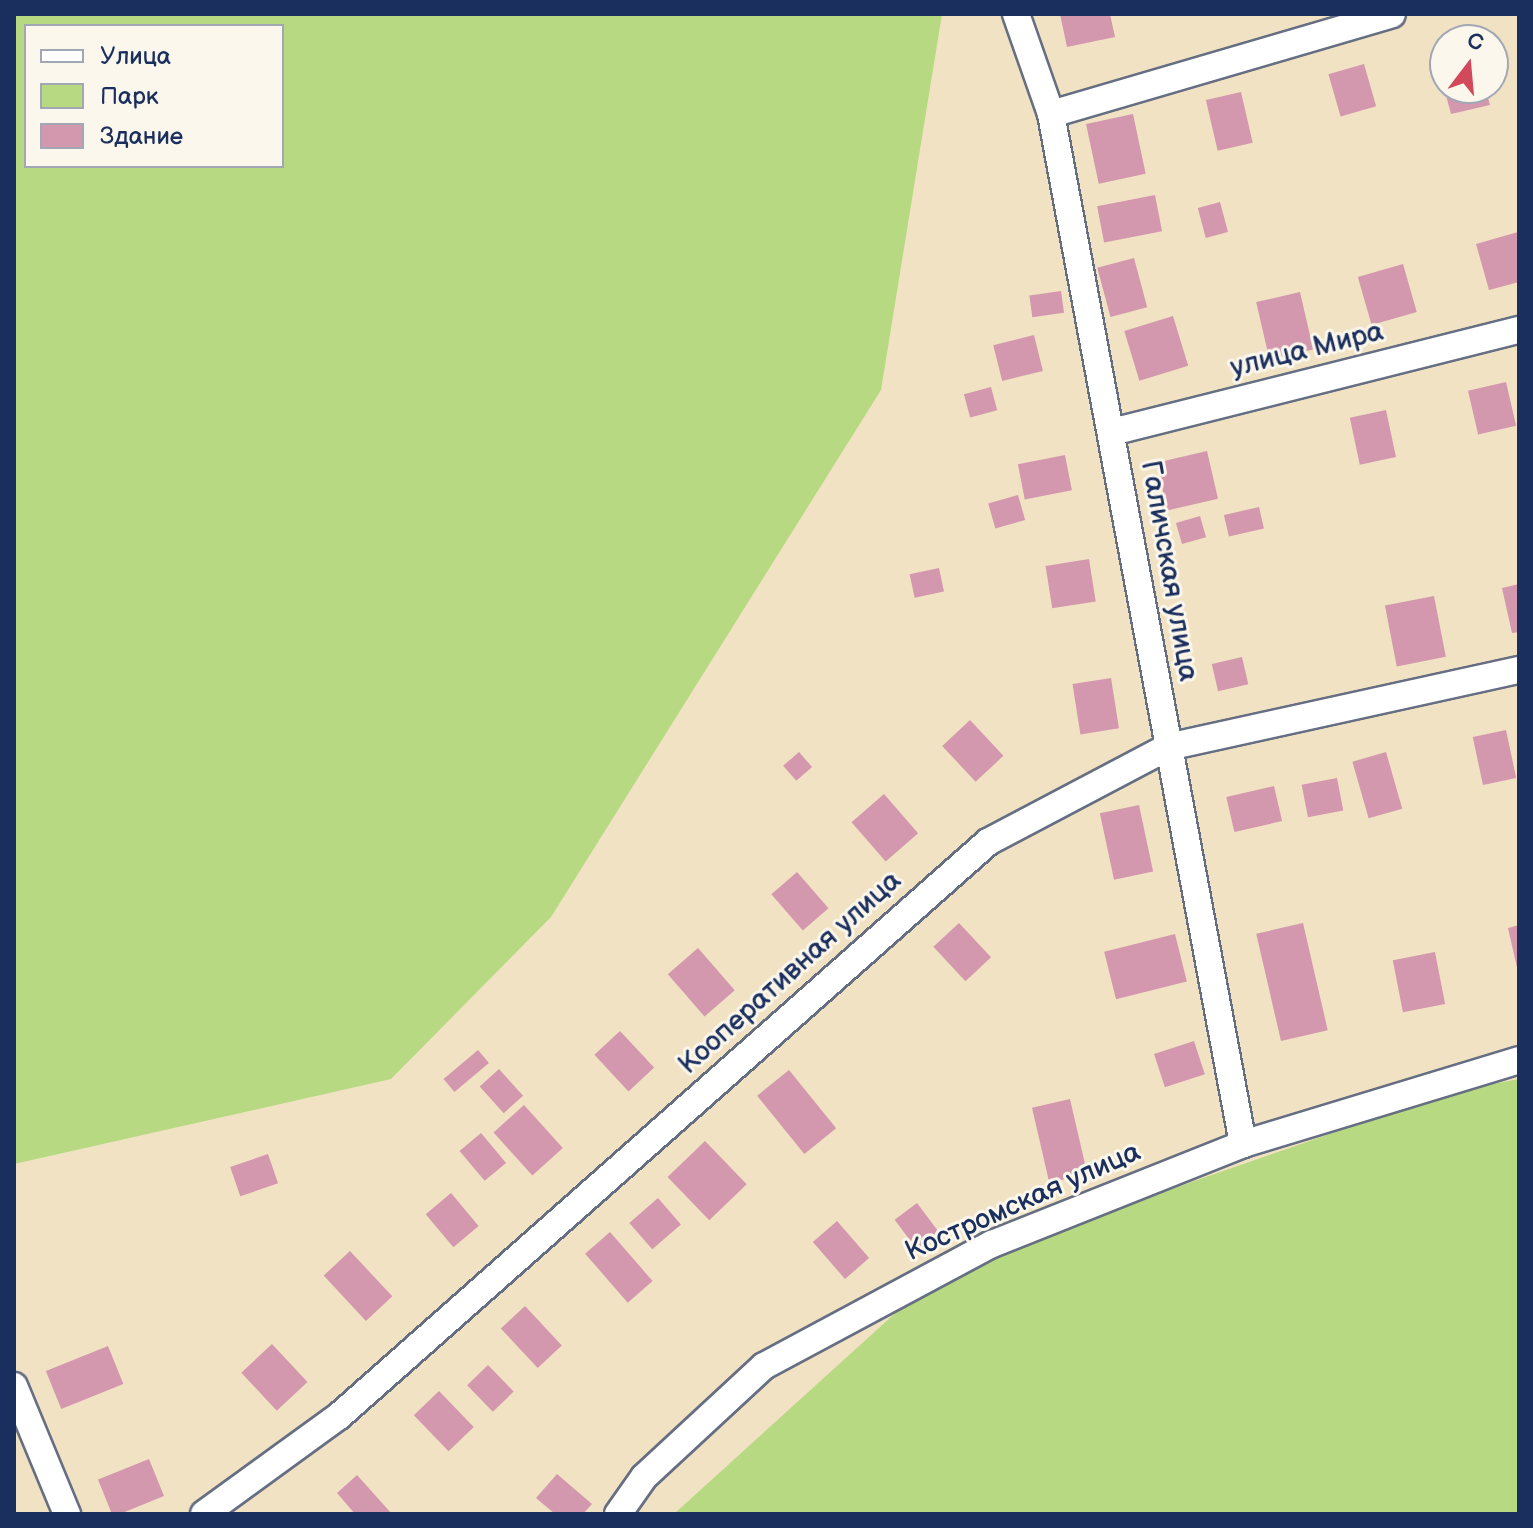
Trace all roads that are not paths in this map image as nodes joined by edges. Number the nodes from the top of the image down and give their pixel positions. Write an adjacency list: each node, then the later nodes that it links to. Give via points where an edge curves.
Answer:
1 (1016, 14): 3 (street, Галичская улица)
2 (1392, 14): 3 (street)
3 (1051, 114): 5 (street, Галичская улица)
4 (1519, 330): 5 (street, улица Мира)
5 (1112, 432): 7 (street, Галичская улица)
6 (1519, 670): 7 (street, Кооперативная улица)
7 (1168, 747): 9 (street, Галичская улица); 12 (street, Кооперативная улица, via 988,842 339,1416)
8 (1519, 1060): 9 (street, Костромская улица)
9 (1243, 1144): 13 (street, Костромская улица, via 992,1244 764,1366 644,1477)
10 (14, 1386): 11 (street)
11 (67, 1514)
12 (204, 1514)
13 (618, 1514)

